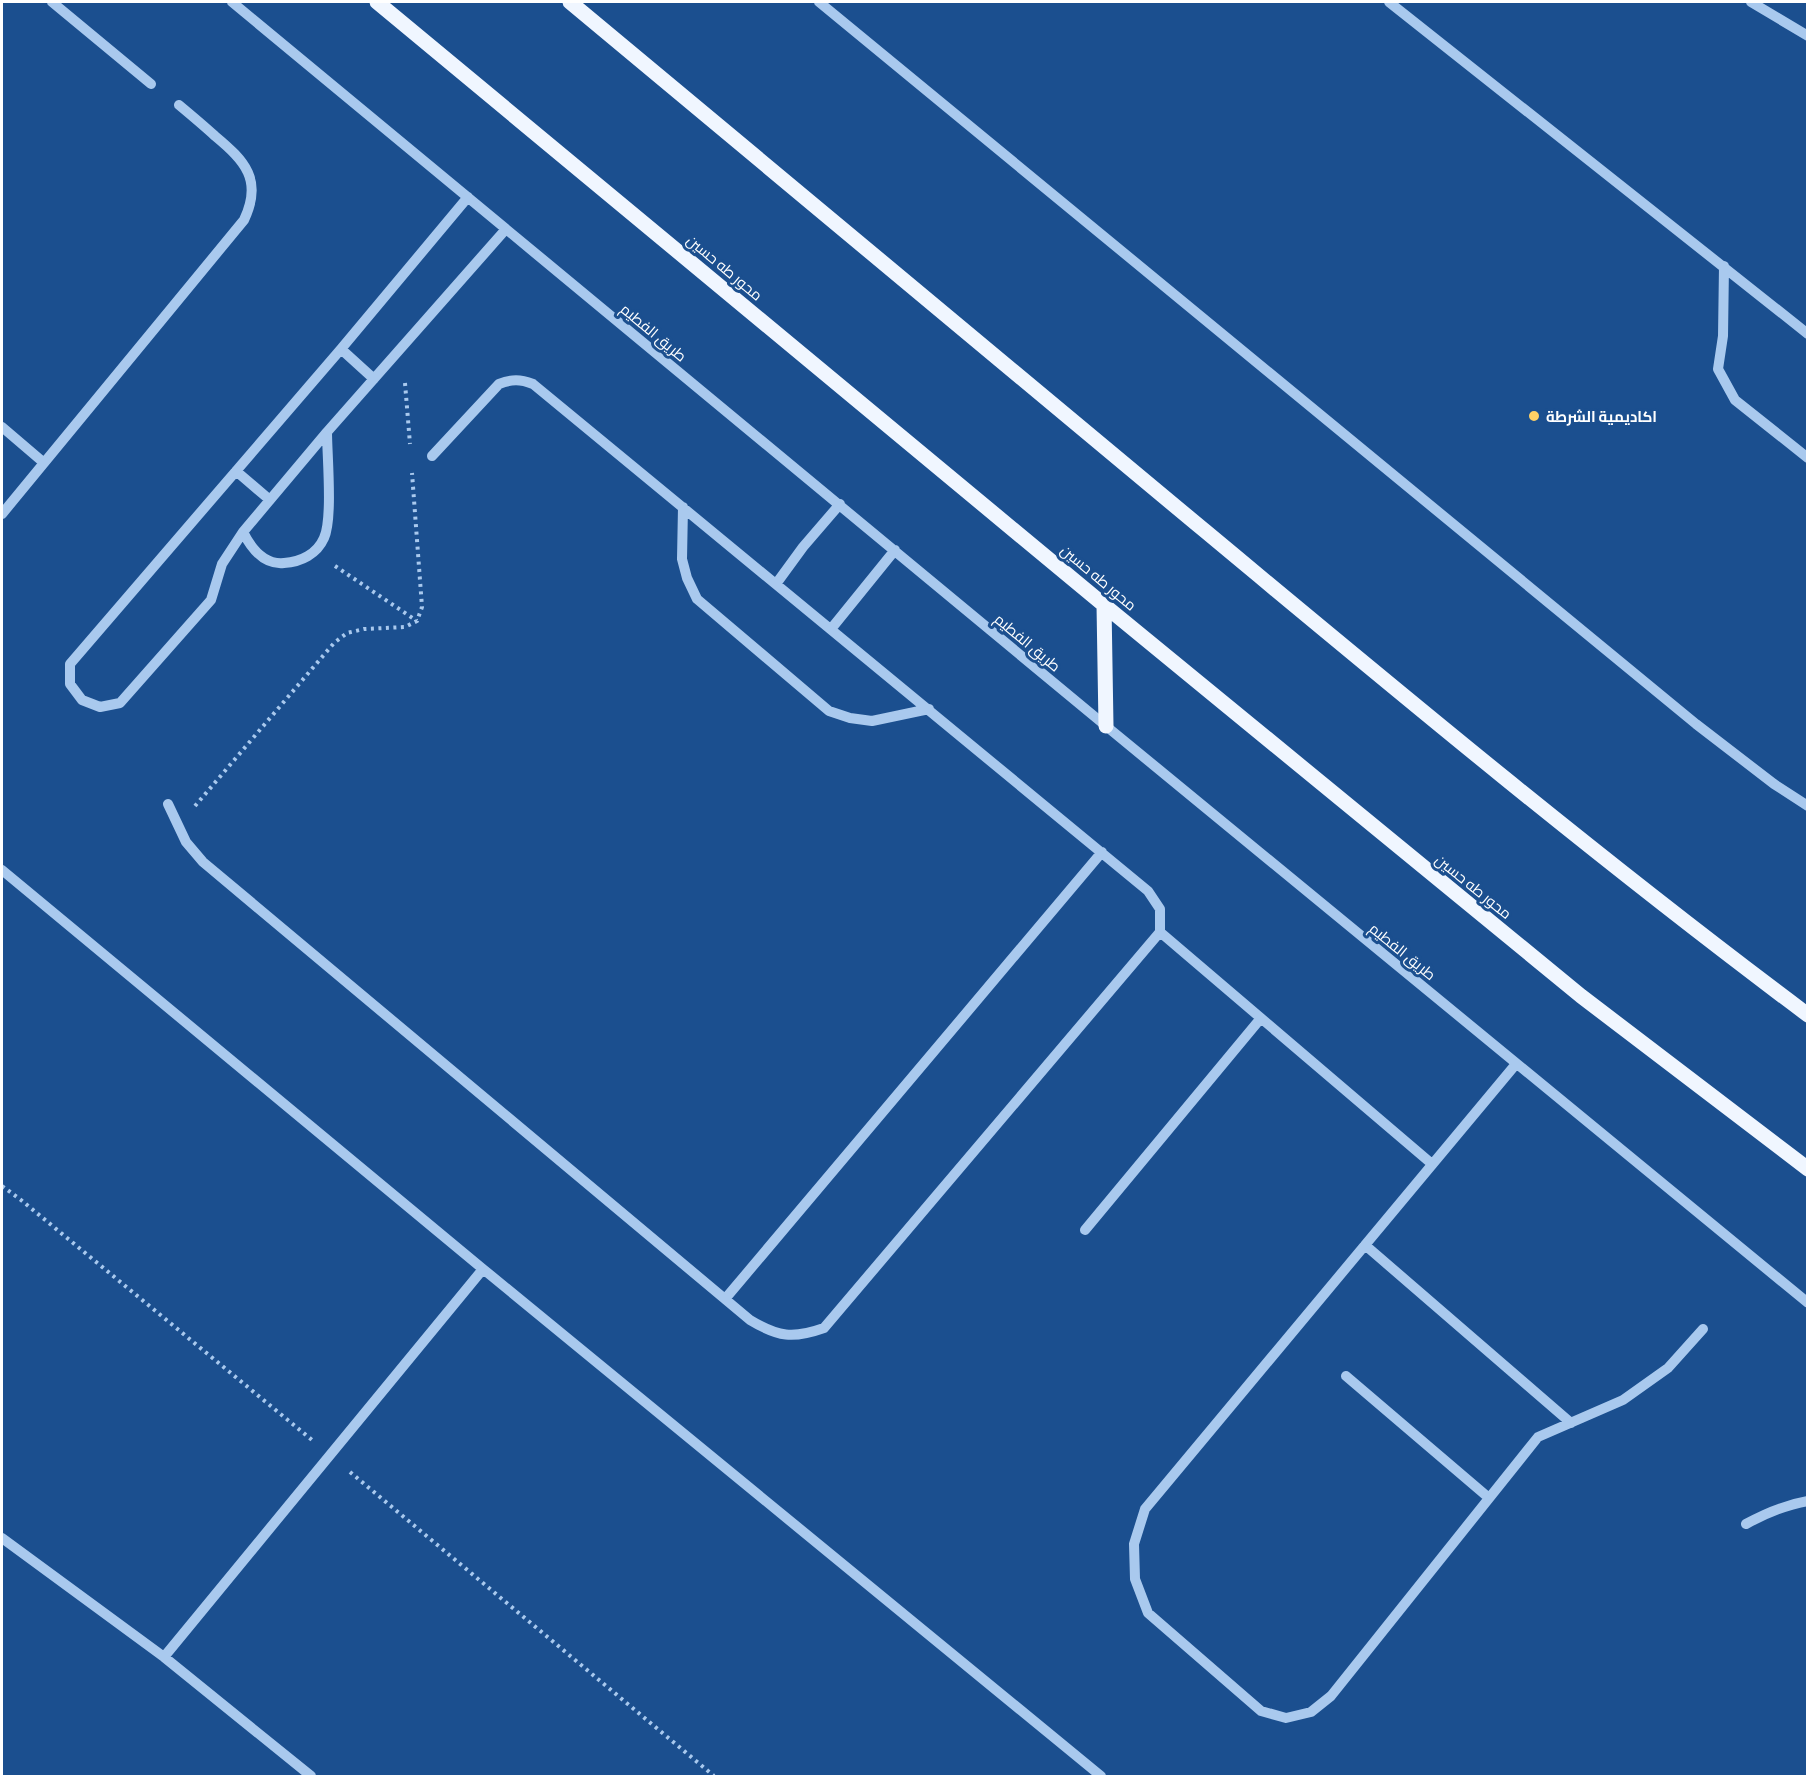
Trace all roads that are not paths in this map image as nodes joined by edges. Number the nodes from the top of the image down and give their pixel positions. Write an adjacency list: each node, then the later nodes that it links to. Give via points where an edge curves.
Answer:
1 (52, 2): 9 (street)
2 (232, 2): 11 (street, طريق الفطيم)
3 (377, 2): 30 (main road, محور طه حسين)
4 (570, 2): 39 (main road, via 1398,692 1720,950)
5 (819, 2): 35 (street, via 1696,724)
6 (1389, 2): 13 (street)
7 (1751, 2): 8 (street)
8 (1808, 36)
9 (151, 84)
10 (179, 105): 21 (street, via 244,164 251,178 250,207 244,220)
11 (468, 197): 12 (street, طريق الفطيم); 15 (street)
12 (506, 229): 16 (street); 24 (street, طريق الفطيم)
13 (1724, 266): 14 (street); 20 (street, via 1723,336 1718,369 1735,400)
14 (1808, 334)
15 (341, 349): 16 (street); 22 (street)
16 (374, 379): 18 (street)
17 (2, 427): 21 (street)
18 (327, 432): 23 (street); 27 (street, via 328,519 325,537 315,552 299,561 281,564 264,558 250,546)
19 (432, 456): 25 (street, via 499,384 522,380 533,384)
20 (1808, 459)
21 (43, 462): 26 (street)
22 (236, 471): 23 (street); 27 (street, via 70,664 70,684 82,700 100,707 120,703 211,600 222,564)
23 (270, 500): 27 (street)
24 (840, 504): 28 (street, طريق الفطيم); 29 (street)
25 (683, 507): 29 (street); 32 (street, via 682,559 697,599 829,711 872,721)
26 (2, 514)
27 (243, 532)
28 (895, 550): 31 (street); 33 (street, طريق الفطيم)
29 (776, 584): 31 (street)
30 (1104, 605): 33 (main road); 43 (main road, محور طه حسين, via 1581,996)
31 (831, 629): 32 (street)
32 (929, 709): 36 (street)
33 (1106, 726): 41 (street, طريق الفطيم)
34 (168, 804): 47 (street, via 186,842 202,862)
35 (1808, 806)
36 (1102, 852): 38 (street, via 1148,891 1160,909); 47 (street)
37 (2, 870): 46 (street)
38 (1160, 932): 40 (street); 47 (street, via 824,1328 796,1335 767,1330)
39 (1808, 1015)
40 (1261, 1018): 42 (street); 44 (street)
41 (1516, 1064): 42 (street); 48 (street, طريق الفطيم)
42 (1432, 1164): 45 (street)
43 (1808, 1169)
44 (1085, 1230)
45 (1365, 1245): 51 (street); 52 (street, via 1145,1509 1134,1544 1135,1579 1148,1613 1261,1711 1286,1718 1311,1712 1331,1696)
46 (483, 1269): 56 (street); 58 (street)
47 (725, 1299)
48 (1808, 1303)
49 (1703, 1329): 51 (street, via 1668,1368 1623,1400)
50 (1346, 1376): 52 (street)
51 (1571, 1423): 52 (street, via 1538,1437)
52 (1489, 1498)
53 (1808, 1501): 54 (street, via 1768,1512)
54 (1746, 1524)
55 (2, 1538): 56 (street)
56 (164, 1657): 57 (street)
57 (311, 1776)
58 (1101, 1776)

